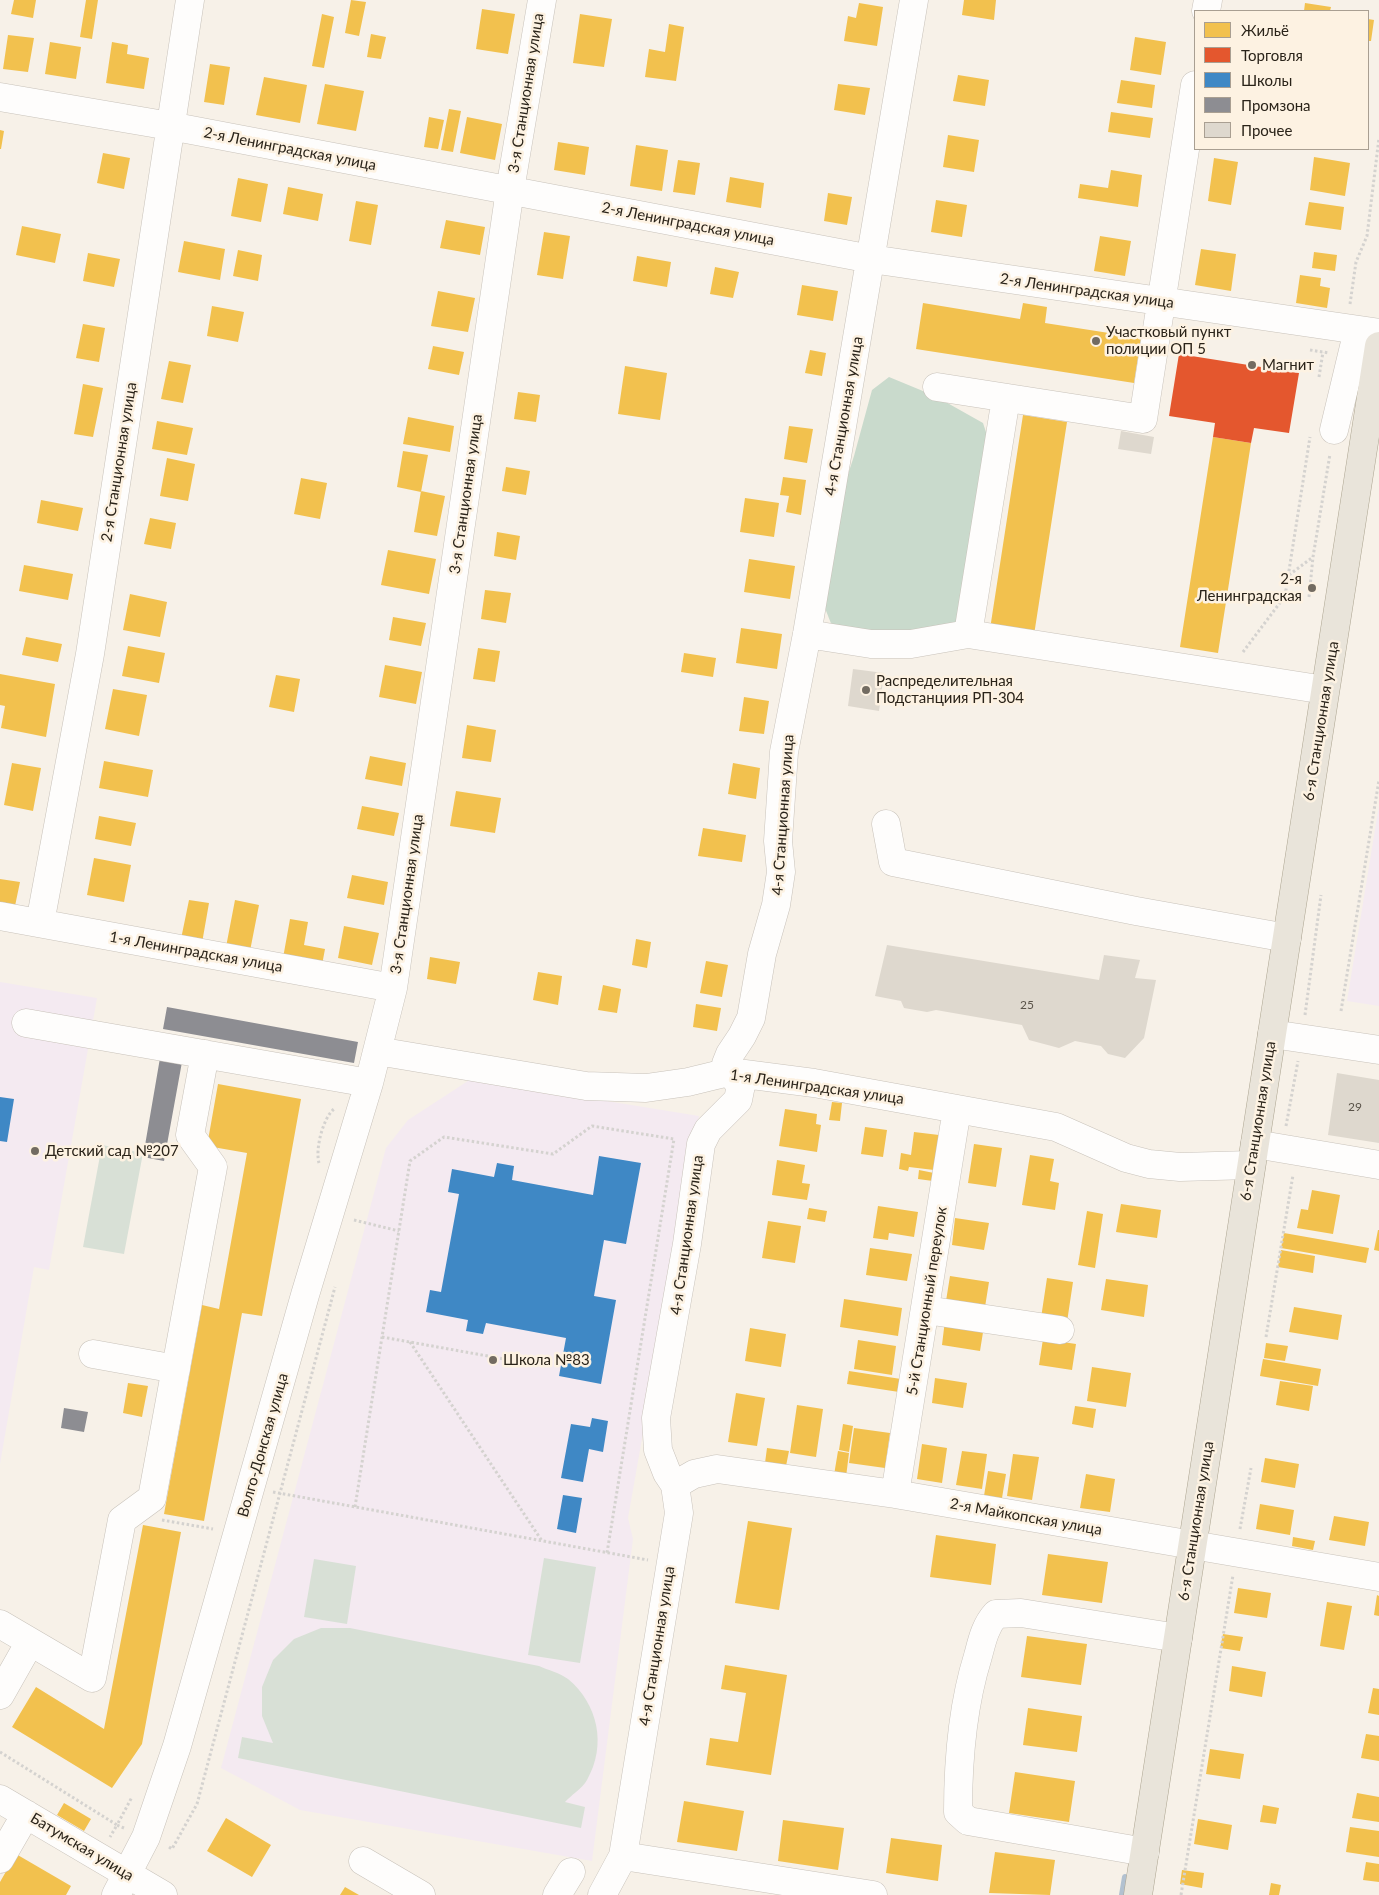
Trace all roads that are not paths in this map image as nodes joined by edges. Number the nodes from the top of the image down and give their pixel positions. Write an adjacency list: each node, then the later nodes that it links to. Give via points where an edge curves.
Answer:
1 (190, 0): 6 (street, 2-я Станционная улица)
2 (542, 0): 7 (street, 3-я Станционная улица)
3 (914, 0): 8 (street, 4-я Станционная улица)
4 (1194, 93): 9 (street)
5 (0, 97): 6 (street, 2-я Ленинградская улица)
6 (170, 126): 7 (street, 2-я Ленинградская улица); 19 (street, 2-я Станционная улица, via 90,654)
7 (510, 190): 8 (street, 2-я Ленинградская улица); 21 (street, 3-я Станционная улица)
8 (871, 259): 9 (street, 2-я Ленинградская улица); 14 (street, 4-я Станционная улица)
9 (1162, 301): 10 (street, 2-я Ленинградская улица); 12 (street, via 1144,419)
10 (1370, 342): 13 (street); 16 (main road, 6-я Станционная улица)
11 (936, 388): 12 (street)
12 (1006, 398): 15 (street)
13 (1322, 430)
14 (807, 634): 15 (street, via 870,644 911,644); 27 (street, 4-я Станционная улица, via 784,752 778,841 781,872 776,905 762,954 751,1018 730,1054 726,1064)
15 (968, 634): 16 (street)
16 (1326, 690): 20 (main road, 6-я Станционная улица)
17 (886, 824): 20 (street, via 893,862)
18 (0, 916): 19 (street, 1-я Ленинградская улица)
19 (40, 924): 21 (street, 1-я Ленинградская улица)
20 (1287, 938): 23 (main road, 6-я Станционная улица)
21 (393, 988): 25 (street, Волго-Донская улица)
22 (26, 1023): 26 (street)
23 (1272, 1034): 24 (street); 30 (main road, 6-я Станционная улица)
24 (1379, 1050)
25 (377, 1051): 27 (street, 1-я Ленинградская улица, via 586,1086 646,1088); 28 (street, Волго-Донская улица)
26 (205, 1054): 28 (street); 35 (street, via 190,1135 213,1167)
27 (729, 1072): 29 (street, 1-я Ленинградская улица, via 814,1083); 36 (street, 4-я Станционная улица, via 741,1085 738,1100 708,1130 701,1144 656,1418 658,1450)
28 (370, 1083): 51 (street, Волго-Донская улица, via 305,1295 177,1746 146,1838)
29 (957, 1109): 30 (street, 1-я Ленинградская улица, via 1056,1127 1126,1158 1149,1164 1180,1167); 32 (street, 5-й Станционный переулок)
30 (1253, 1154): 31 (street, 1-я Ленинградская улица, via 1297,1151); 38 (main road, 6-я Станционная улица)
31 (1379, 1165)
32 (926, 1310): 33 (street); 37 (street, 5-й Станционный переулок)
33 (1060, 1330)
34 (92, 1354): 35 (street)
35 (176, 1370): 42 (street, via 152,1498 122,1520 92,1678)
36 (675, 1485): 37 (street, 2-я Майкопская улица, via 694,1474 717,1469); 47 (street, 4-я Станционная улица, via 679,1513)
37 (895, 1494): 38 (street, 2-я Майкопская улица)
38 (1192, 1546): 39 (street, 2-я Майкопская улица); 41 (main road, 6-я Станционная улица)
39 (1379, 1577)
40 (0, 1624): 42 (street)
41 (1178, 1638): 46 (main road, 6-я Станционная улица); 46 (street, via 1021,1612 996,1614 987,1623 967,1690 958,1762 958,1812 968,1821)
42 (30, 1642): 43 (street)
43 (0, 1694)
44 (0, 1798): 45 (street, Батумская улица)
45 (26, 1814): 48 (street); 51 (street, Батумская улица, via 99,1857)
46 (1145, 1852): 57 (main road, 6-я Станционная улица)
47 (622, 1856): 55 (street, 4-я Станционная улица); 56 (street)
48 (0, 1859)
49 (363, 1861): 53 (street)
50 (571, 1872): 54 (street)
51 (122, 1884): 52 (street, Батумская улица)
52 (163, 1895)
53 (421, 1895)
54 (558, 1895)
55 (602, 1895)
56 (873, 1895)
57 (1138, 1895)

